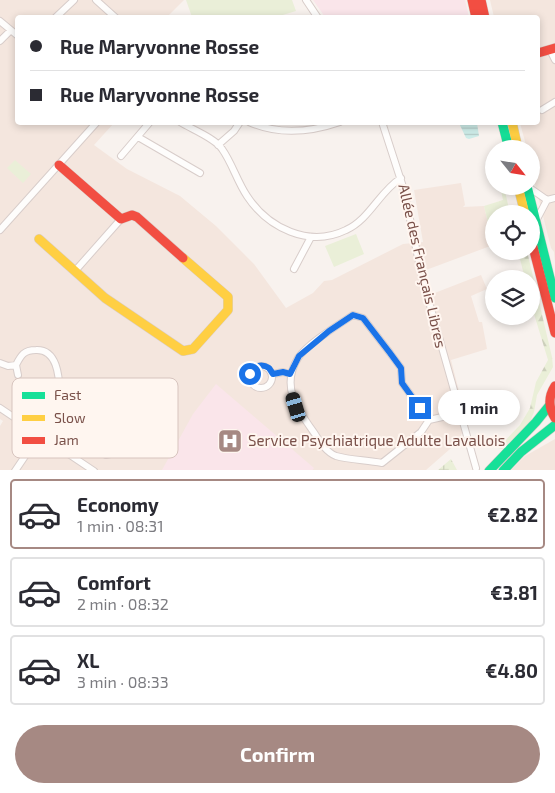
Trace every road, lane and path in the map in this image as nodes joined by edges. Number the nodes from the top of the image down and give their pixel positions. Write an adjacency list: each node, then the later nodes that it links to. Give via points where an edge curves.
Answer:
1 (74, 0): 6 (street)
2 (96, 0): 7 (street)
3 (306, 0): 8 (street)
4 (472, 0): 9 (main road)
5 (481, 0): 10 (main road)
6 (58, 15)
7 (113, 15)
8 (316, 15)
9 (475, 15)
10 (485, 15)
11 (0, 22): 12 (street)
12 (10, 31): 13 (street); 14 (street)
13 (15, 34)
14 (0, 41)
15 (552, 49): 16 (main road); 17 (street)
16 (540, 56)
17 (555, 60)
18 (555, 102): 19 (street)
19 (542, 110)
20 (94, 125): 34 (street)
21 (148, 125): 29 (street)
22 (185, 125): 32 (street)
23 (238, 125): 32 (street)
24 (261, 125): 25 (street, via 286,131)
25 (330, 125)
26 (383, 125): 36 (street, Allée des Français Libres)
27 (503, 125): 30 (main road)
28 (513, 125): 31 (main road)
29 (138, 137): 33 (street); 35 (street)
30 (506, 140)
31 (516, 140)
32 (218, 145): 43 (street, via 255,208 284,230)
33 (121, 156)
34 (59, 165): 41 (main road); 42 (street)
35 (200, 173)
36 (401, 178): 43 (street, via 389,187 369,212 346,230 334,235); 60 (street, Allée des Français Libres, via 422,277)
37 (540, 195): 39 (street)
38 (555, 198): 39 (street)
39 (547, 200): 40 (street)
40 (540, 214)
41 (121, 219): 48 (street); 48 (main road, via 138,217 228,297 228,310 192,349 183,350 128,315)
42 (0, 230)
43 (311, 237): 47 (street)
44 (540, 238): 49 (main road)
45 (38, 239): 48 (main road)
46 (536, 260): 50 (main road)
47 (294, 269)
48 (75, 271)
49 (555, 298)
50 (555, 333)
51 (0, 363): 52 (street)
52 (16, 365): 55 (street); 56 (street, via 23,353 41,350 54,359)
53 (273, 374): 54 (street)
54 (290, 374): 63 (street, via 299,356 329,331 353,315 363,318 401,368 402,383); 67 (street, via 296,407 324,448 335,456)
55 (18, 375)
56 (57, 378)
57 (555, 386): 58 (main road, via 550,393)
58 (549, 406): 62 (main road); 72 (main road)
59 (0, 408): 61 (street)
60 (460, 413): 63 (street); 68 (street, Allée des Français Libres)
61 (12, 416)
62 (555, 418)
63 (429, 420): 67 (street, via 421,432)
64 (555, 425): 73 (main road)
65 (23, 458): 69 (street)
66 (76, 458): 70 (street)
67 (382, 462): 71 (street)
68 (476, 468)
69 (15, 470)
70 (94, 470)
71 (382, 470)
72 (489, 470)
73 (503, 470)

